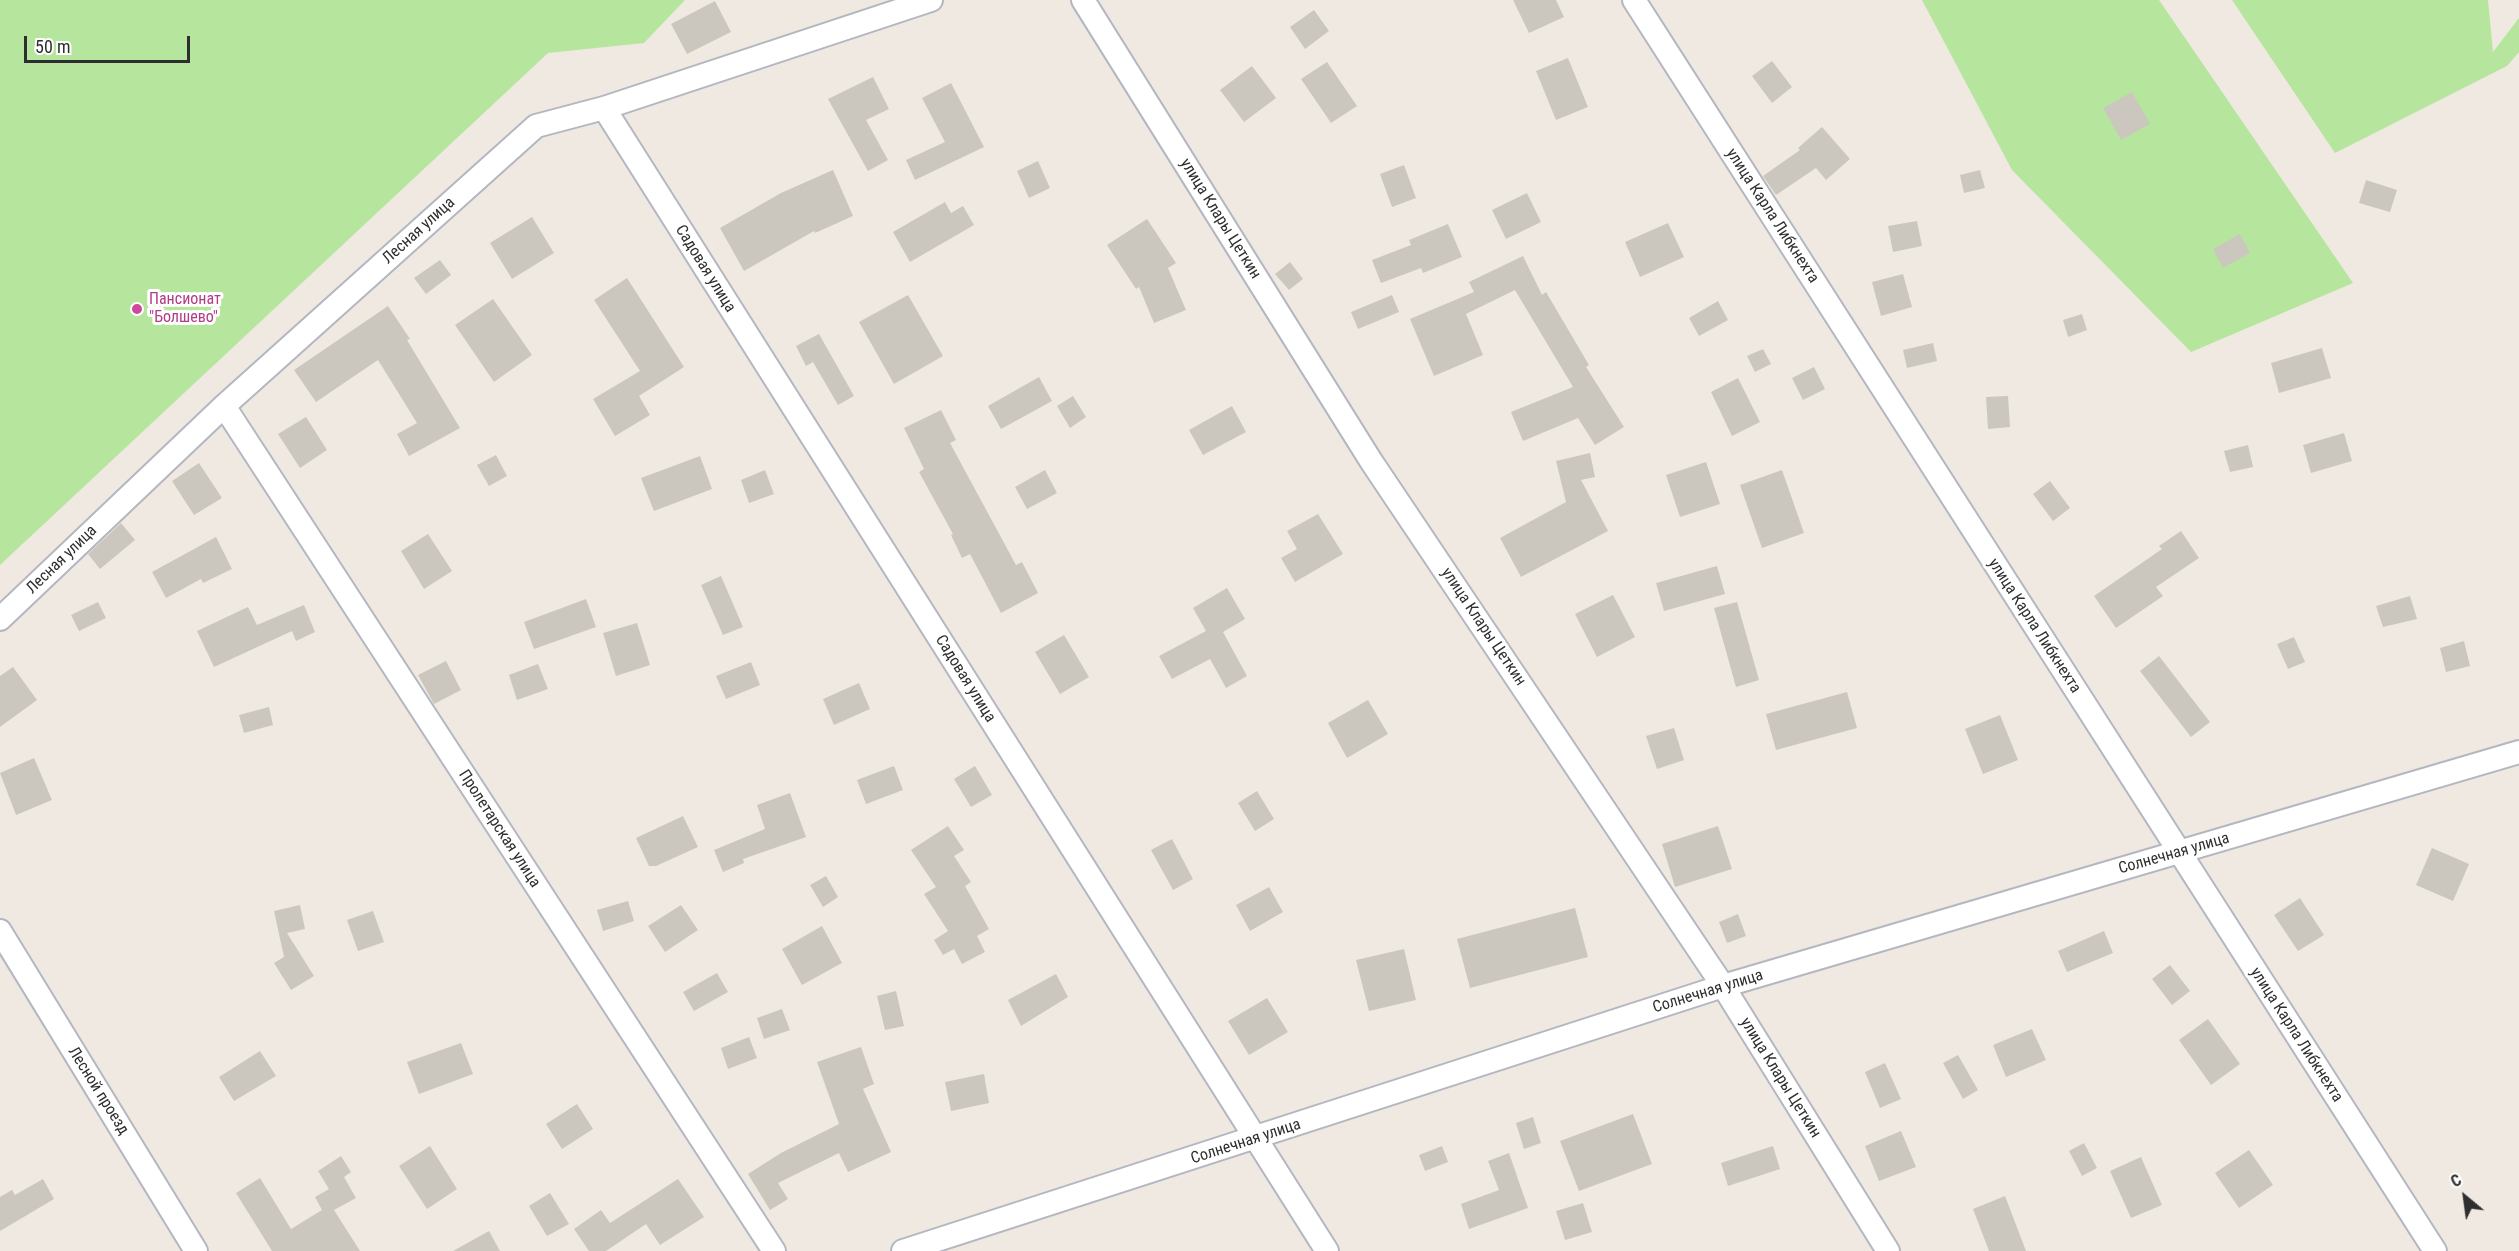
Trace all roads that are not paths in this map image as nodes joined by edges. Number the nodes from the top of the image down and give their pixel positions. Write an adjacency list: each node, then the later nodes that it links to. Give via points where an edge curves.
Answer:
1 (931, 0): 4 (street, Лесная улица)
2 (1083, 0): 10 (street, улица Клары Цеткин, via 1371,460)
3 (1634, 0): 8 (street, улица Карла Либкнехта)
4 (604, 108): 5 (street, Лесная улица, via 536,126); 11 (street, Садовая улица)
5 (224, 406): 6 (street, Лесная улица); 13 (street, Пролетарская улица)
6 (0, 619)
7 (2519, 752): 8 (street, Солнечная улица)
8 (2179, 852): 10 (street, Солнечная улица); 17 (street, улица Карла Либкнехта)
9 (0, 932): 12 (street, Лесной проезд)
10 (1723, 986): 11 (street, Солнечная улица); 16 (street, улица Клары Цеткин)
11 (1255, 1139): 14 (street, Солнечная улица); 15 (street, Садовая улица)
12 (196, 1251)
13 (774, 1251)
14 (903, 1251)
15 (1327, 1251)
16 (1888, 1251)
17 (2435, 1251)

